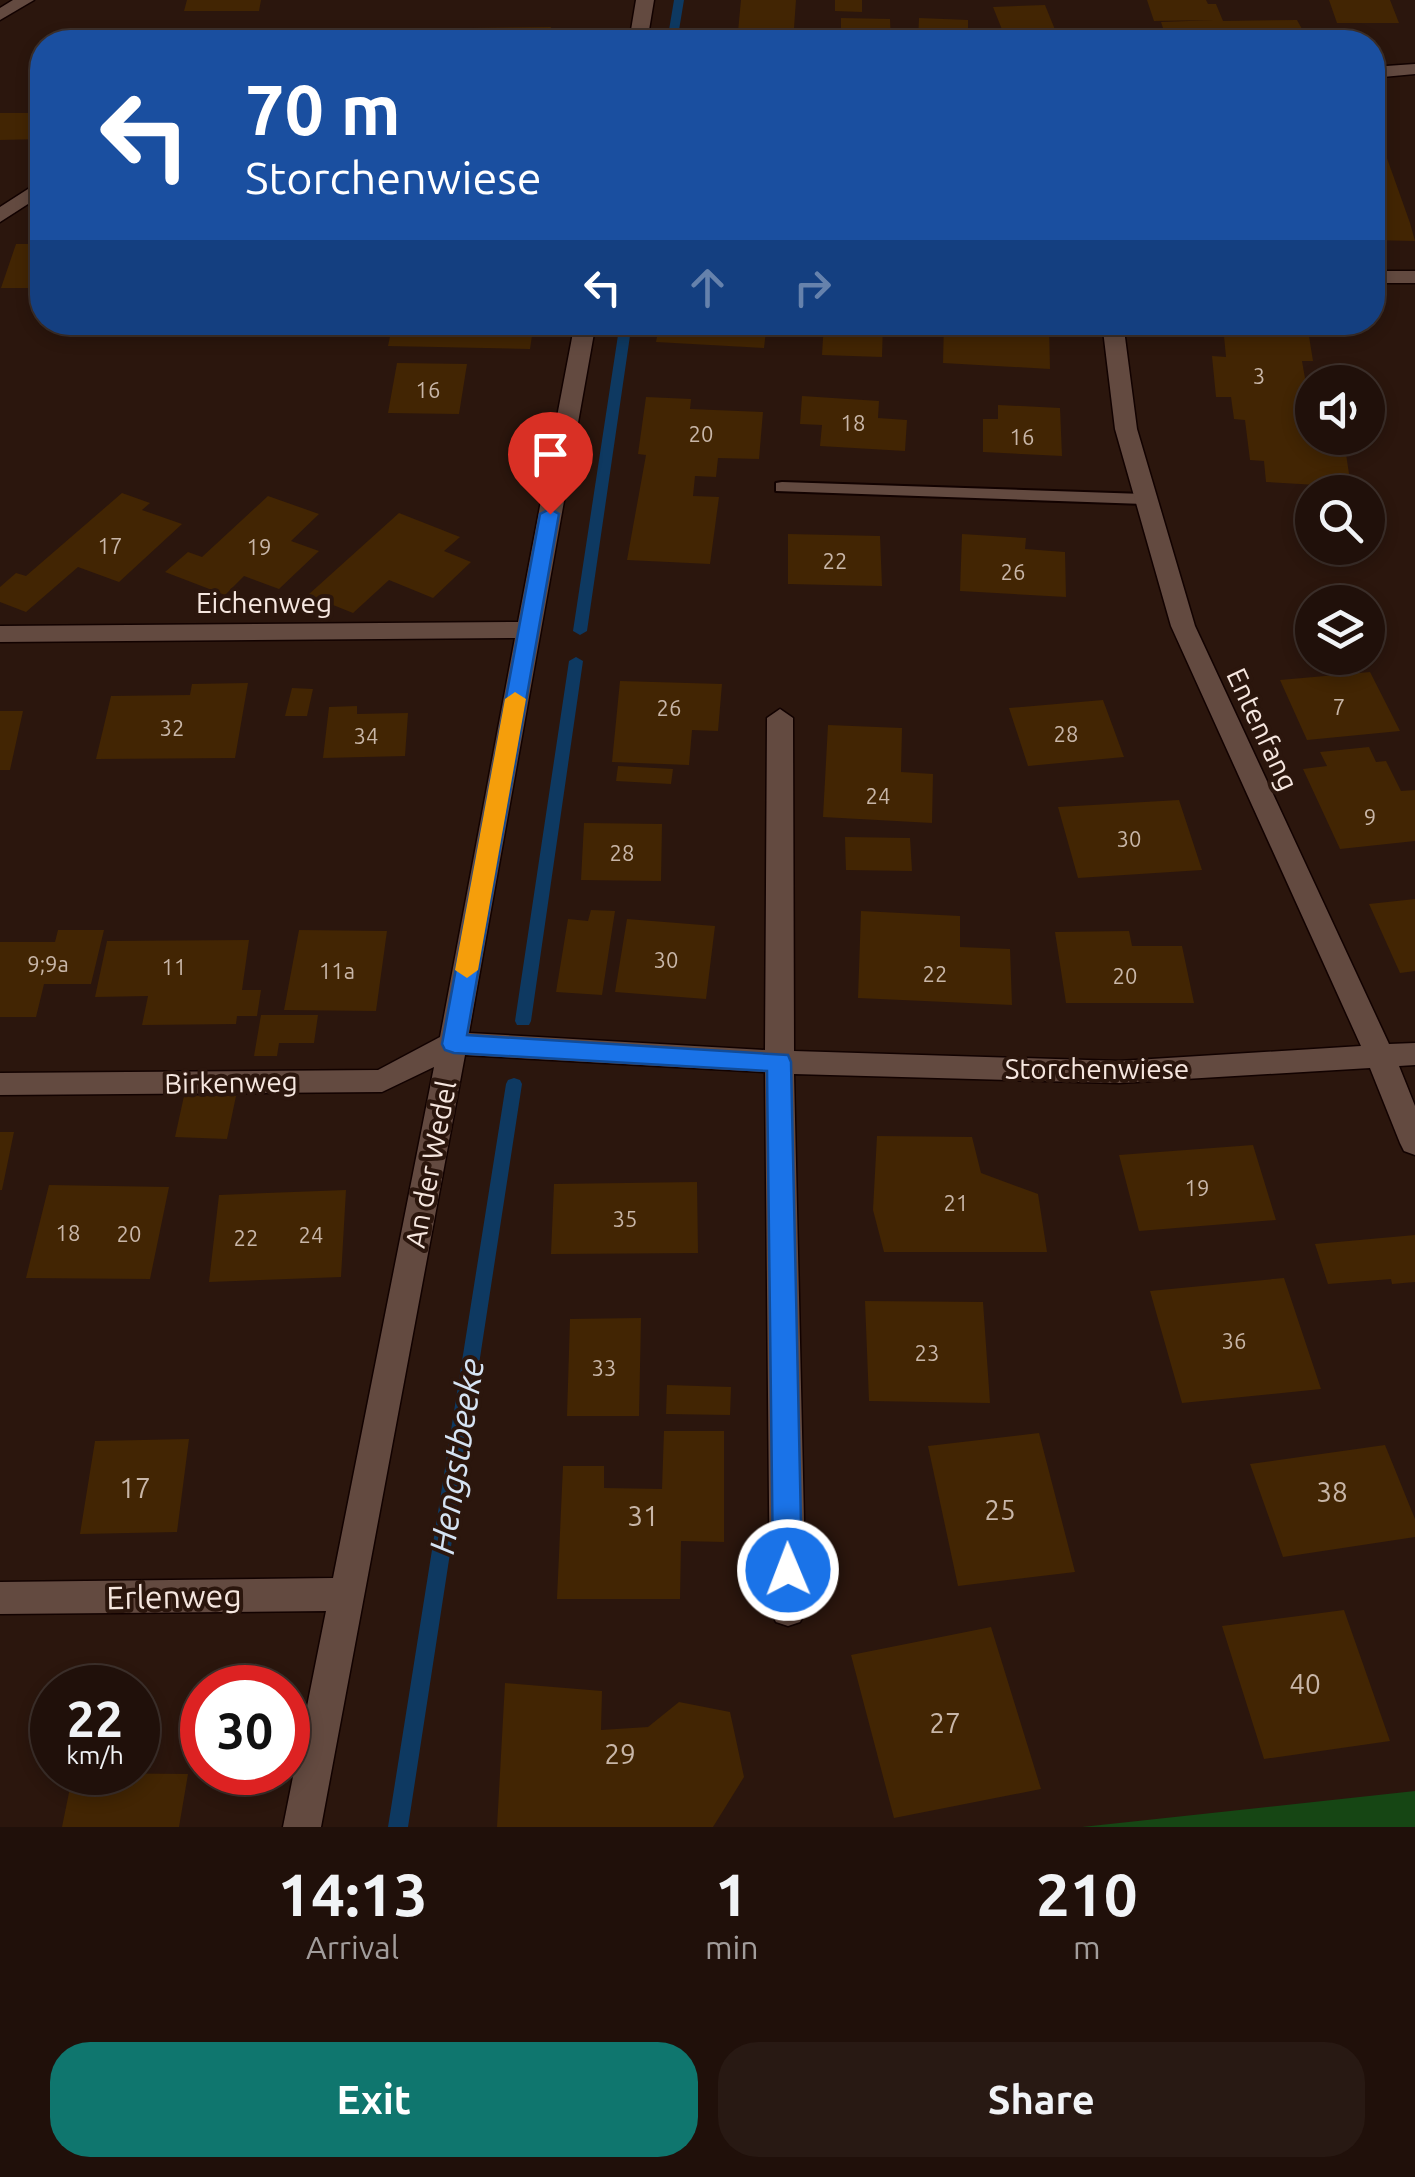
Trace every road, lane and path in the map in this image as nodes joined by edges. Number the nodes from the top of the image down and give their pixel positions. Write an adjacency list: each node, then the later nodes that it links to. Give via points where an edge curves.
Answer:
1 (25, 0): 3 (street)
2 (645, 0): 4 (street)
3 (0, 15)
4 (640, 30)
5 (1415, 69): 6 (street)
6 (1385, 72)
7 (30, 195): 8 (street)
8 (0, 216)
9 (1385, 277): 10 (street)
10 (1415, 277)
11 (584, 335): 15 (street, An der Wedel)
12 (1114, 335): 14 (street, Entenfang)
13 (782, 487): 14 (lane)
14 (1144, 499): 20 (street, Entenfang, via 1184,626)
15 (528, 630): 16 (street, Eichenweg); 18 (street, An der Wedel)
16 (0, 634)
17 (780, 718): 21 (street)
18 (454, 1044): 21 (street, Storchenwiese); 22 (street, Birkenweg, via 382,1080); 24 (street, An der Wedel)
19 (1415, 1054): 20 (street, Storchenwiese)
20 (1382, 1058): 21 (street, Storchenwiese, via 1119,1072); 23 (street, Entenfang)
21 (779, 1062): 26 (street)
22 (0, 1084)
23 (1415, 1143)
24 (348, 1594): 25 (street, Erlenweg); 27 (street, An der Wedel)
25 (0, 1598)
26 (788, 1610)
27 (302, 1827)

